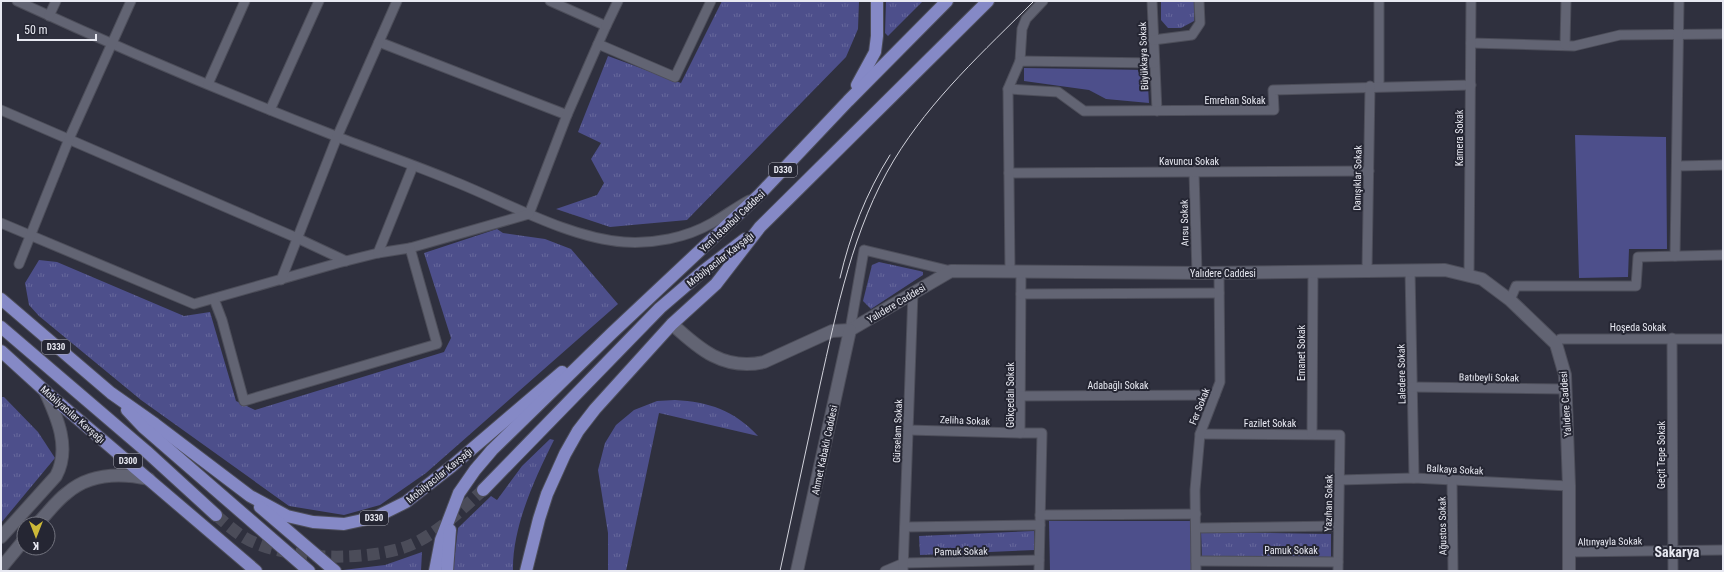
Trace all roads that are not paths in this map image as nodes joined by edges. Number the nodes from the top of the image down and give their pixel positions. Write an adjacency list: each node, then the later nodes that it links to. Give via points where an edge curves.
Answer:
1 (17, 1): 20 (street)
2 (56, 1): 20 (street)
3 (131, 1): 28 (street)
4 (245, 1): 32 (street)
5 (319, 1): 38 (street)
6 (397, 1): 25 (street)
7 (550, 1): 21 (street)
8 (618, 1): 21 (street)
9 (711, 1): 27 (street, via 675,77)
10 (877, 1): 36 (highway, via 875,52)
11 (947, 1): 36 (highway, Yeni İstanbul Caddesi / D330)
12 (988, 1): 52 (highway, D330)
13 (1043, 1): 30 (street, via 1026,19 1022,29)
14 (1152, 1): 24 (street, Büyükkaya Sokak)
15 (1199, 1): 24 (street, via 1200,22 1192,35)
16 (1379, 1): 34 (street, Danışıklar Sokak)
17 (1471, 1): 26 (street, Kamera Sokak)
18 (1566, 1): 29 (street)
19 (1679, 1): 22 (street)
20 (49, 16): 28 (street)
21 (606, 26): 27 (street)
22 (1679, 34): 23 (street); 29 (street, via 1620,34); 45 (street)
23 (1723, 34)
24 (1153, 40): 31 (street, Büyükkaya Sokak)
25 (379, 42): 40 (street); 41 (street)
26 (1471, 43): 29 (street); 33 (street, Kamera Sokak)
27 (598, 44): 40 (street)
28 (112, 45): 32 (street); 42 (street)
29 (1565, 46)
30 (1020, 61): 31 (street); 35 (street)
31 (1154, 63): 39 (street, Büyükkaya Sokak)
32 (208, 84): 38 (street)
33 (1471, 85): 34 (street, Emrehan Sokak); 68 (street, Kamera Sokak)
34 (1374, 86): 39 (street, Emrehan Sokak, via 1273,90 1274,110); 46 (street, Danışıklar Sokak)
35 (1008, 89): 39 (street, Emrehan Sokak, via 1058,92 1084,111); 48 (street, Gökçedalı Sokak)
36 (848, 101): 49 (highway, Yeni İstanbul Caddesi / D330)
37 (1, 110): 42 (street)
38 (270, 110): 41 (street)
39 (1157, 111)
40 (567, 115): 50 (street)
41 (337, 137): 44 (street); 54 (street)
42 (69, 139): 53 (street); 54 (street)
43 (1723, 165): 45 (street)
44 (413, 166): 50 (street); 56 (street)
45 (1677, 166): 58 (street)
46 (1369, 171): 47 (street, Kavuncu Sokak); 64 (street, Danışıklar Sokak)
47 (1194, 172): 48 (street, Kavuncu Sokak); 66 (street, Arısu Sokak)
48 (1009, 173): 63 (street, Gökçedalı Sokak)
49 (760, 194): 50 (street, via 699,230 671,238 640,242 588,236); 79 (highway, Yeni İstanbul Caddesi / D330)
50 (529, 214): 55 (street)
51 (1, 223): 53 (street)
52 (760, 228): 76 (highway, Mobilyacılar Kavşağı, via 716,284); 101 (highway, Mobilyacılar Kavşağı / D330, via 660,308)
53 (32, 236): 60 (street); 73 (street, via 194,304)
54 (297, 238): 59 (street); 69 (street)
55 (410, 248): 56 (street); 73 (street, via 436,344 244,401)
56 (378, 253): 59 (street)
57 (1723, 255): 58 (street)
58 (1675, 256): 75 (street, via 1638,257 1636,286 1516,286)
59 (346, 261): 69 (street)
60 (20, 264)
61 (1410, 270): 64 (street, Yalıdere Caddesi); 68 (street, Yalıdere Caddesi, via 1445,270); 84 (street, Laledere Sokak)
62 (951, 271): 63 (street, Yalıdere Caddesi); 70 (street, Yalıdere Caddesi); 78 (street, via 864,250)
63 (1016, 271): 66 (street, Yalıdere Caddesi); 72 (street, Gökçedalı Sokak)
64 (1366, 271): 65 (street, Yalıdere Caddesi)
65 (1313, 272): 67 (street, Yalıdere Caddesi); 93 (street, Emanet Sokak)
66 (1197, 273): 67 (street, Yalıdere Caddesi)
67 (1219, 273): 71 (street, Fer Sokak)
68 (1469, 276): 75 (street, Yalıdere Caddesi, via 1482,279)
69 (280, 280): 73 (street)
70 (913, 292): 78 (street, Yalıdere Caddesi); 90 (street, Gürselam Sokak)
71 (1220, 293): 72 (street); 88 (street, Fer Sokak, via 1220,382)
72 (1021, 294): 89 (street, Gökçedalı Sokak)
73 (214, 298)
74 (1, 299): 87 (highway, D330)
75 (1510, 300): 82 (street, Yalıdere Caddesi)
76 (672, 324): 78 (street, Yalıdere Caddesi, via 711,356 747,364 764,362 832,331); 106 (highway, Mobilyacılar Kavşağı, via 578,431 547,494)
77 (1, 327): 105 (highway, Mobilyacılar Kavşağı / D330, via 146,451)
78 (850, 330): 128 (street, Ahmet Kabaklı Caddesi)
79 (612, 333): 95 (highway, Mobilyacılar Kavşağı / D330, via 406,502 376,517 344,524 313,522 287,516 250,496); 102 (highway, Mobilyacılar Kavşağı, via 492,450 459,493)
80 (1672, 338): 81 (street, Hoşeda Sokak); 82 (street, Hoşeda Sokak, via 1560,338); 114 (street, Geçit Tepe Sokak)
81 (1723, 339)
82 (1556, 344): 85 (street, Yalıdere Caddesi, via 1565,375)
83 (1, 351): 86 (highway, Mobilyacılar Kavşağı / D300)
84 (1412, 387): 85 (street, Batıbeyli Sokak); 96 (street, Laledere Sokak)
85 (1565, 389): 100 (street, Yalıdere Caddesi)
86 (45, 391): 97 (highway, Mobilyacılar Kavşağı / D300); 111 (street, via 59,422 61,466 56,476)
87 (111, 393): 95 (highway, Mobilyacılar Kavşağı / D330); 122 (highway, via 143,427)
88 (1216, 395): 89 (street, Adabağlı Sokak); 92 (street, Fer Sokak)
89 (1020, 396): 91 (street, Gökçedalı Sokak)
90 (908, 430): 91 (street, Zeliha Sokak); 109 (street, Gürselam Sokak)
91 (1020, 433): 107 (street, Gökçedalı Sokak, via 1042,433)
92 (1200, 434): 93 (street, Fazilet Sokak); 103 (street, Fer Sokak, via 1195,490)
93 (1312, 434): 94 (street, Fazilet Sokak)
94 (1340, 435): 98 (street, Yazıhan Sokak)
95 (216, 470): 123 (highway)
96 (1414, 478): 98 (street, Balkaya Sokak); 99 (street, Balkaya Sokak)
97 (149, 479): 104 (street, via 129,475 89,479 67,492); 121 (highway, Mobilyacılar Kavşağı / D300)
98 (1339, 480): 108 (street, Yazıhan Sokak)
99 (1452, 480): 100 (street, Balkaya Sokak); 132 (street, Ağustos Sokak)
100 (1569, 486): 115 (street, Yalıdere Caddesi)
101 (483, 490)
102 (451, 514): 124 (highway, Mobilyacılar Kavşağı, via 441,540); 125 (highway)
103 (1196, 514): 107 (street); 110 (street, Fer Sokak)
104 (44, 516)
105 (216, 516)
106 (539, 519): 126 (highway, via 524,545); 127 (highway, Mobilyacılar Kavşağı)
107 (1040, 520): 109 (street); 116 (street, Gökçedalı Sokak)
108 (1338, 526): 110 (street); 118 (street, Yazıhan Sokak)
109 (905, 527): 119 (street, Gürselam Sokak)
110 (1196, 528): 117 (street, Fer Sokak)
111 (1, 536)
112 (16, 550): 120 (street)
113 (1723, 550): 114 (street, Altınyayla Sokak)
114 (1673, 551): 115 (street, Altınyayla Sokak); 134 (street, Geçit Tepe Sokak)
115 (1569, 552): 133 (street, Yalıdere Caddesi)
116 (1039, 560): 119 (street, Pamuk Sokak); 130 (street, Gökçedalı Sokak)
117 (1196, 561): 118 (street, Pamuk Sokak); 131 (street, Fer Sokak)
118 (1338, 566)
119 (904, 567): 129 (street, Pamuk Sokak)
120 (1, 568)
121 (256, 571)
122 (309, 571)
123 (335, 571)
124 (435, 571)
125 (447, 571)
126 (518, 571)
127 (526, 571)
128 (797, 571)
129 (885, 571)
130 (1039, 571)
131 (1196, 571)
132 (1453, 571)
133 (1569, 571)
134 (1673, 571)

